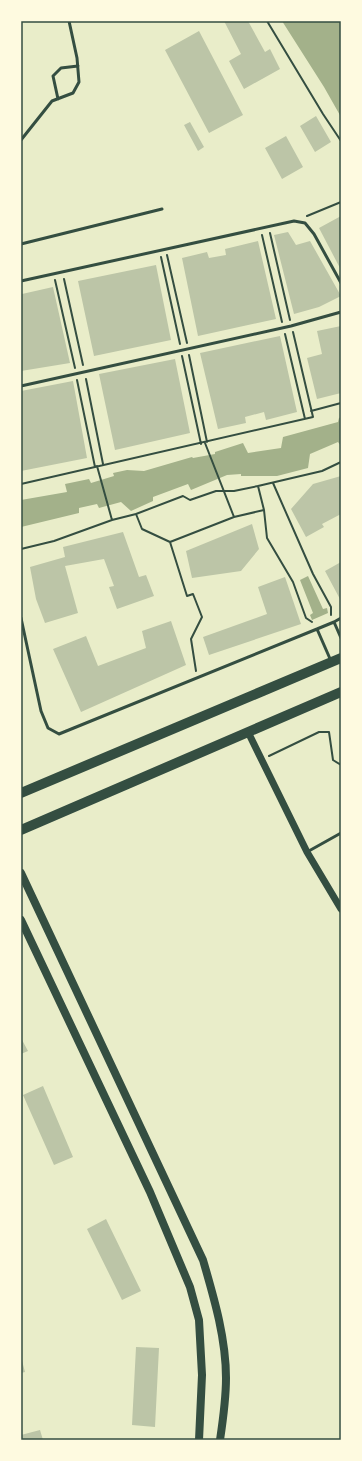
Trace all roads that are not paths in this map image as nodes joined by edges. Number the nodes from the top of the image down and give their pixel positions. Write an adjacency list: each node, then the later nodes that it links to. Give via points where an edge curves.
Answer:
1 (69, 21): 2 (lane)
2 (78, 66): 3 (lane, via 79,82 73,93); 3 (lane, via 61,68 53,76)
3 (58, 98): 4 (lane, via 52,101)
4 (21, 140)
5 (162, 209): 6 (lane)
6 (21, 244)
7 (21, 281): 8 (lane, via 294,221 305,223 314,234)
8 (341, 283)
9 (341, 312): 10 (lane, via 291,326)
10 (21, 386)
11 (21, 618): 14 (lane, via 40,711 48,728 59,734)
12 (341, 618): 13 (lane)
13 (334, 622): 14 (lane); 15 (lane)
14 (317, 629): 16 (lane)
15 (341, 638)
16 (336, 660): 19 (main road)
17 (341, 692): 18 (main road)
18 (248, 732): 20 (main road); 22 (street)
19 (21, 793)
20 (21, 830)
21 (341, 833): 22 (lane)
22 (307, 852): 24 (street)
23 (21, 873): 27 (main road, via 203,1260 223,1343 226,1378)
24 (341, 909)
25 (21, 920): 26 (main road, via 147,1185 190,1287 199,1320 202,1375)
26 (199, 1440)
27 (220, 1440)

